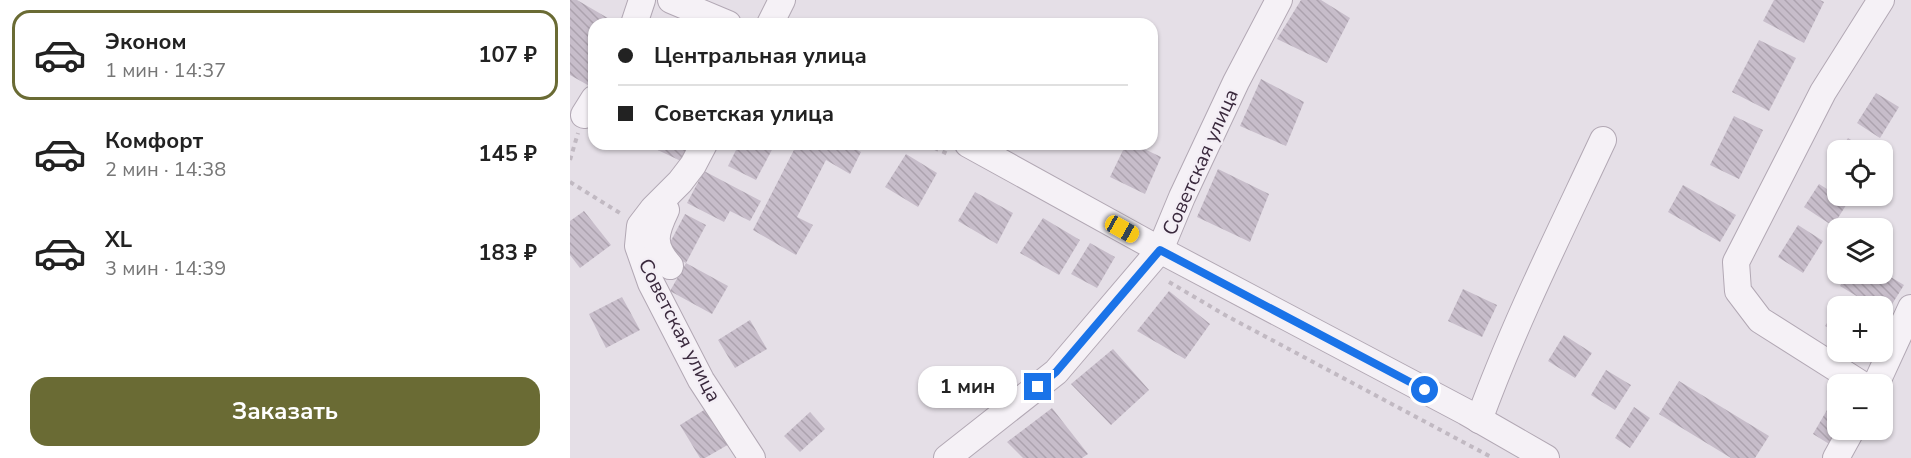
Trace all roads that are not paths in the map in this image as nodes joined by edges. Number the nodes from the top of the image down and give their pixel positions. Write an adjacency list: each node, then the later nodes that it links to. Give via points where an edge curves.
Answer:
1 (642, 0): 6 (street)
2 (670, 0): 7 (street)
3 (782, 0): 8 (street)
4 (1279, 0): 13 (street, Советская улица, via 1226,103)
5 (1881, 0): 16 (street, via 1823,92 1736,262 1738,291 1760,320)
6 (636, 18)
7 (714, 18)
8 (773, 18)
9 (1603, 140): 18 (street, via 1534,286)
10 (701, 150): 12 (street)
11 (979, 150): 13 (street)
12 (680, 182): 14 (street, via 656,239 658,250); 20 (street, Советская улица, via 640,226 638,246 651,283 701,380)
13 (1160, 250): 18 (street); 21 (street, Советская улица, via 1056,372)
14 (670, 266)
15 (1911, 308): 17 (street)
16 (1845, 374)
17 (1881, 374)
18 (1479, 420): 22 (street)
19 (1846, 440): 23 (street)
20 (752, 458)
21 (947, 458)
22 (1546, 458)
23 (1836, 458)

